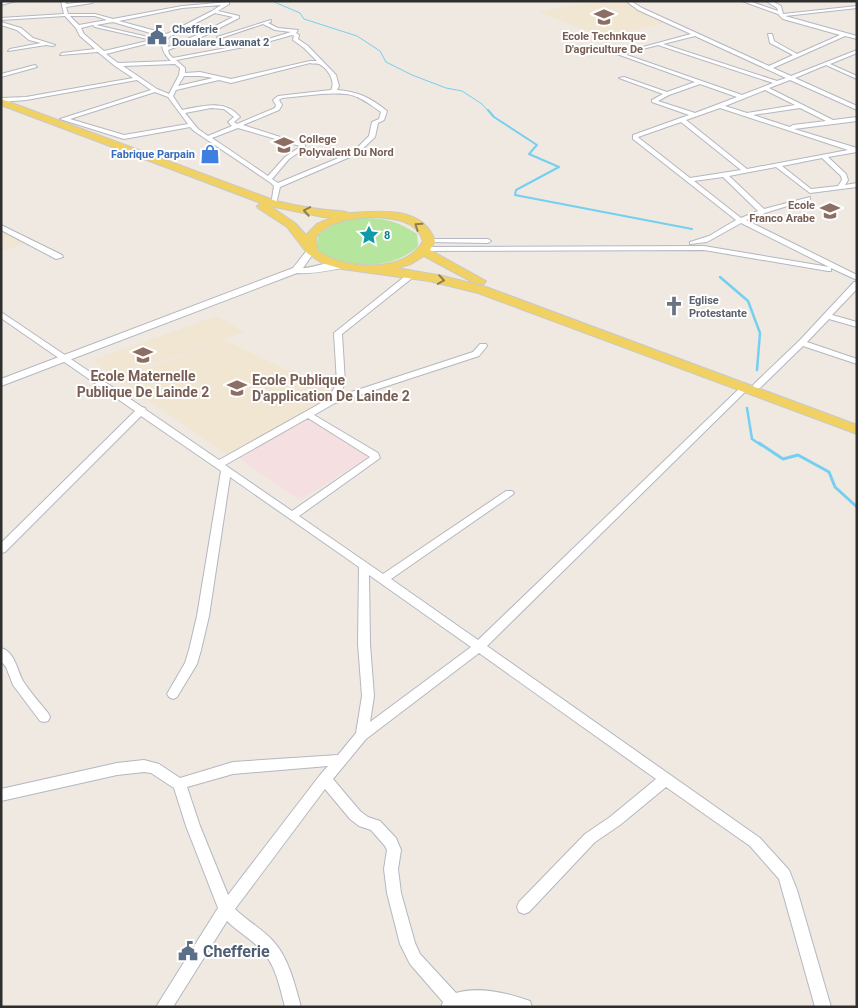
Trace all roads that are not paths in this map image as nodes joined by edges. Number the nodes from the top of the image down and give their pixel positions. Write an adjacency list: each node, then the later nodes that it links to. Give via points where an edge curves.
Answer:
1 (14, 1): 8 (street)
2 (628, 1): 27 (street)
3 (744, 1): 12 (street)
4 (768, 1): 7 (street)
5 (92, 2): 9 (street)
6 (228, 2): 11 (street); 15 (street, via 158,9)
7 (776, 3): 12 (street)
8 (1, 4)
9 (64, 4): 13 (street)
10 (857, 7): 12 (street)
11 (214, 12): 17 (street); 23 (street, via 237,17)
12 (781, 14): 29 (street)
13 (66, 15): 14 (street); 15 (street, via 95,16); 20 (street)
14 (1, 21): 19 (street)
15 (112, 21): 16 (street); 30 (street)
16 (92, 24): 20 (street); 33 (street)
17 (190, 24): 18 (street); 30 (street)
18 (199, 25)
19 (12, 26): 22 (street); 37 (street, via 31,38 50,44)
20 (78, 27): 38 (street)
21 (208, 27): 23 (street)
22 (1, 28)
23 (217, 28): 24 (street); 26 (street)
24 (237, 30): 25 (street, via 266,22 277,29 296,31); 31 (street)
25 (292, 33): 34 (street, via 260,42); 47 (street)
26 (204, 34): 31 (street); 39 (street)
27 (696, 34): 35 (street); 51 (street)
28 (770, 35): 36 (street, via 772,42)
29 (842, 35): 32 (street); 40 (street)
30 (167, 36): 33 (street)
31 (219, 37): 34 (street)
32 (857, 37)
33 (161, 40): 38 (street); 39 (street)
34 (231, 44): 46 (street)
35 (659, 44): 59 (street, via 619,54); 60 (street)
36 (782, 49): 40 (street); 43 (street)
37 (10, 50)
38 (101, 52): 42 (street); 48 (street)
39 (166, 52): 44 (street); 46 (street)
40 (805, 52): 43 (street)
41 (856, 52): 49 (street)
42 (62, 54)
43 (796, 55): 51 (street)
44 (159, 56)
45 (150, 57): 48 (street)
46 (175, 61): 48 (street); 52 (street, via 183,68)
47 (320, 63): 56 (street, via 310,62 231,82); 64 (street, via 334,76 336,86)
48 (115, 64): 55 (street)
49 (827, 64): 54 (street); 58 (street)
50 (35, 66): 53 (street)
51 (771, 67): 54 (street)
52 (182, 75): 56 (street); 62 (street)
53 (1, 76)
54 (792, 77): 60 (street); 70 (street)
55 (139, 78): 63 (street); 69 (street, via 26,100)
56 (220, 78): 62 (street)
57 (622, 78): 65 (street)
58 (857, 78)
59 (700, 82): 65 (street); 67 (street)
60 (778, 83): 61 (street)
61 (765, 88): 67 (street); 73 (street)
62 (173, 89): 66 (street)
63 (155, 90): 66 (street); 79 (street)
64 (333, 92): 83 (street, via 276,98 277,108); 94 (street, via 360,95 384,111 381,120 375,122 372,137 355,153)
65 (667, 94): 77 (street, via 654,101)
66 (170, 96): 75 (street)
67 (742, 97): 72 (street)
68 (857, 100): 70 (street)
69 (1, 101): 79 (main road)
70 (844, 102): 74 (street)
71 (1, 106): 104 (main road, via 266,208 291,225)
72 (720, 106): 76 (street); 77 (street)
73 (800, 106): 76 (street); 81 (street)
74 (857, 108)
75 (181, 112): 82 (street); 83 (street, via 220,107 233,112 237,117 231,122)
76 (746, 114): 84 (street)
77 (695, 115): 80 (street)
78 (857, 119): 81 (street)
79 (60, 120): 82 (street, via 124,137); 97 (main road)
80 (683, 120): 89 (street); 92 (street, via 635,136)
81 (834, 123): 84 (street)
82 (190, 124): 85 (street)
83 (235, 125): 85 (street); 91 (street, via 303,147 287,158)
84 (788, 128): 86 (street)
85 (208, 138): 91 (street)
86 (856, 150): 87 (street)
87 (824, 157): 88 (street); 95 (street, via 844,175 845,180)
88 (777, 165): 89 (street); 95 (street, via 810,191)
89 (746, 170): 90 (street)
90 (724, 175): 92 (street); 98 (street)
91 (269, 179): 94 (street)
92 (690, 180): 100 (street)
93 (857, 185): 95 (street)
94 (277, 186): 97 (street)
95 (840, 187)
96 (808, 198): 98 (street)
97 (273, 204): 99 (main road, one-way to 97, via 323,214)
98 (762, 211): 100 (street)
99 (355, 215): 103 (main road, one-way to 99, via 425,230 413,222 371,214); 104 (main road, via 318,227 310,237)
100 (740, 220): 102 (street); 109 (street)
101 (1, 226): 105 (street)
102 (702, 245): 103 (street); 109 (street)
103 (426, 247): 107 (main road, via 398,265); 121 (main road, via 491,286)
104 (311, 249): 106 (main road, via 327,262); 108 (street)
105 (59, 257)
106 (339, 266): 107 (main road); 108 (street, via 314,271)
107 (375, 269): 110 (main road)
108 (296, 270): 118 (street)
109 (843, 271): 111 (street)
110 (412, 275): 121 (main road, one-way to 121, via 482,290); 122 (street, via 338,333 341,383)
111 (857, 278)
112 (857, 284): 114 (street)
113 (1, 314): 118 (street)
114 (827, 316): 115 (street); 116 (street)
115 (857, 325)
116 (802, 343): 119 (street); 121 (street)
117 (483, 346): 122 (street, via 476,354)
118 (65, 357): 120 (street); 123 (street)
119 (857, 362)
120 (1, 383)
121 (751, 387): 125 (main road); 126 (main road); 133 (street)
122 (332, 402): 124 (street)
123 (142, 410): 127 (street); 130 (street)
124 (307, 414): 127 (street); 129 (street, via 375,455)
125 (857, 423)
126 (857, 430)
127 (222, 466): 129 (street); 135 (street, via 195,650 191,664)
128 (509, 493): 132 (street)
129 (293, 515): 131 (street)
130 (1, 549)
131 (364, 566): 132 (street); 137 (street, via 368,696)
132 (383, 579): 133 (street)
133 (479, 647): 137 (street); 140 (street)
134 (1, 652): 136 (street, via 11,665 20,687)
135 (173, 694)
136 (44, 717)
137 (362, 735): 138 (street)
138 (341, 760): 139 (street); 141 (street, via 233,768)
139 (325, 779): 144 (street); 145 (street, via 355,815 375,825 391,842 394,850 394,893 408,944 415,959)
140 (666, 779): 143 (street, via 590,838); 150 (street, via 755,842 784,875)
141 (179, 784): 142 (street, via 154,768 144,766); 144 (street)
142 (1, 795)
143 (524, 908)
144 (226, 909): 147 (street); 148 (street, via 234,920 270,948)
145 (451, 1004): 146 (street, via 470,997)
146 (498, 1004): 149 (street)
147 (164, 1007)
148 (293, 1007)
149 (524, 1007)
150 (823, 1007)

